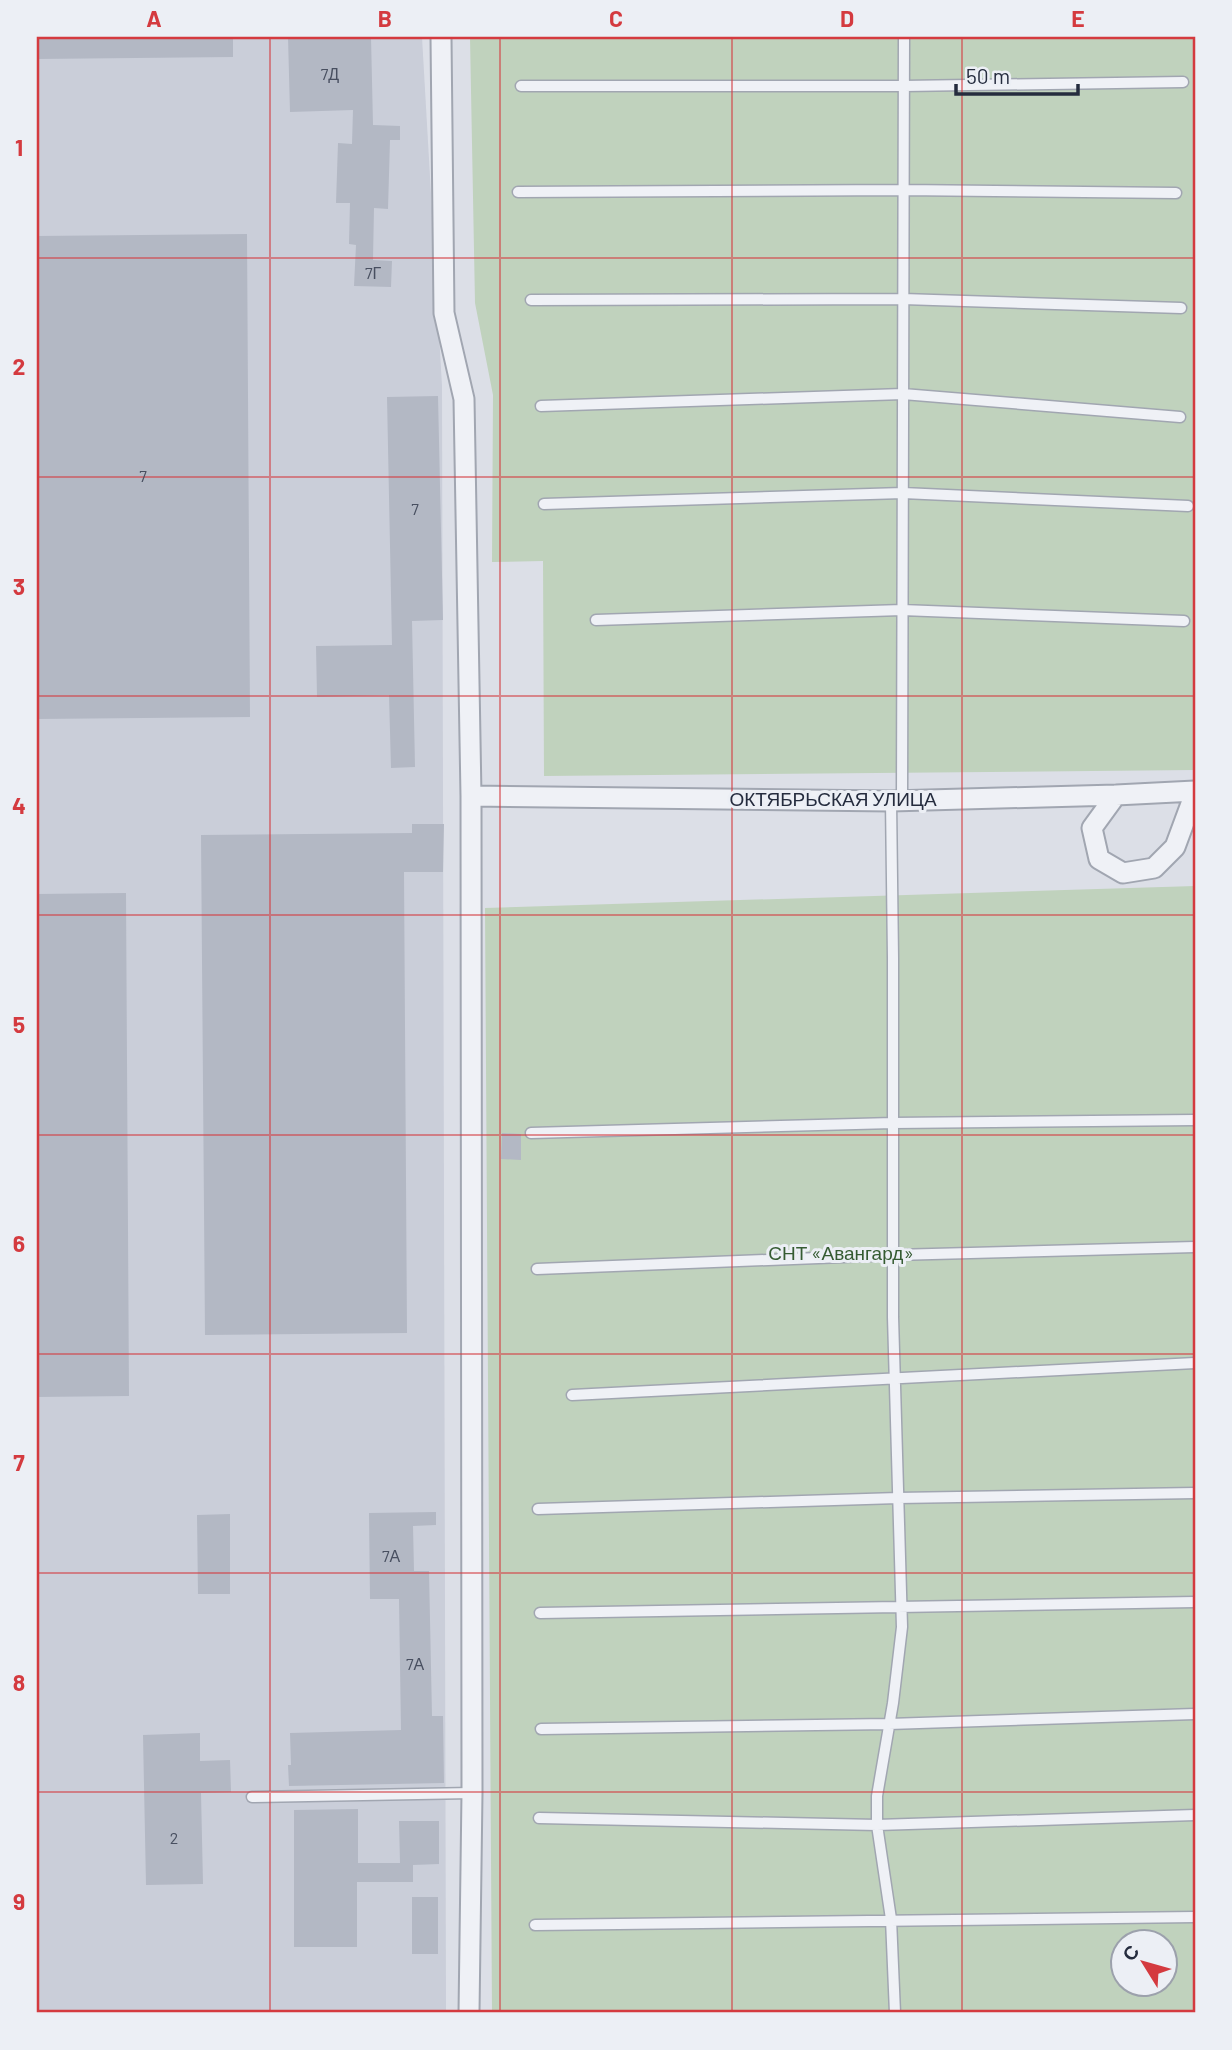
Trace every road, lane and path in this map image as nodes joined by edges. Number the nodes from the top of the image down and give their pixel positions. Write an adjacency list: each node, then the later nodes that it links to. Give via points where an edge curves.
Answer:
1 (442, 37): 23 (street, via 444,313 464,399)
2 (904, 37): 5 (lane)
3 (1183, 82): 5 (lane)
4 (521, 86): 5 (lane)
5 (904, 86): 6 (lane)
6 (903, 190): 7 (lane); 8 (lane); 9 (lane)
7 (518, 192)
8 (1176, 193)
9 (903, 299): 10 (lane); 11 (lane); 12 (lane)
10 (531, 300)
11 (1181, 309)
12 (903, 394): 13 (lane); 14 (lane); 15 (lane)
13 (541, 406)
14 (1180, 417)
15 (903, 493): 16 (lane); 17 (lane); 18 (lane)
16 (544, 504)
17 (1188, 506)
18 (902, 610): 19 (lane); 20 (lane); 24 (lane)
19 (596, 620)
20 (1184, 621)
21 (1195, 792): 22 (street, ОКТЯБРЬСКАЯ УЛИЦА); 22 (street, via 1175,847 1154,868 1123,873 1099,859 1092,828)
22 (1116, 795): 24 (street, ОКТЯБРЬСКАЯ УЛИЦА)
23 (471, 796): 24 (street, ОКТЯБРЬСКАЯ УЛИЦА); 43 (street)
24 (897, 801): 26 (lane)
25 (1195, 1120): 26 (lane)
26 (893, 1123): 27 (lane); 29 (lane)
27 (531, 1133)
28 (1195, 1247): 29 (lane)
29 (894, 1255): 30 (lane); 32 (lane)
30 (537, 1269)
31 (1195, 1363): 32 (lane)
32 (895, 1377): 33 (lane); 35 (lane)
33 (572, 1395)
34 (1195, 1493): 35 (lane)
35 (898, 1498): 36 (lane); 38 (lane)
36 (538, 1509)
37 (1195, 1602): 38 (lane)
38 (901, 1607): 39 (lane); 41 (lane)
39 (540, 1613)
40 (1195, 1714): 41 (lane)
41 (889, 1724): 42 (lane); 47 (lane)
42 (541, 1728)
43 (472, 1793): 44 (lane); 51 (street)
44 (252, 1797)
45 (1195, 1815): 47 (lane)
46 (539, 1818): 47 (lane)
47 (877, 1825): 49 (lane)
48 (1195, 1917): 49 (lane)
49 (891, 1919): 50 (lane); 52 (lane)
50 (535, 1925)
51 (469, 2013)
52 (895, 2013)

